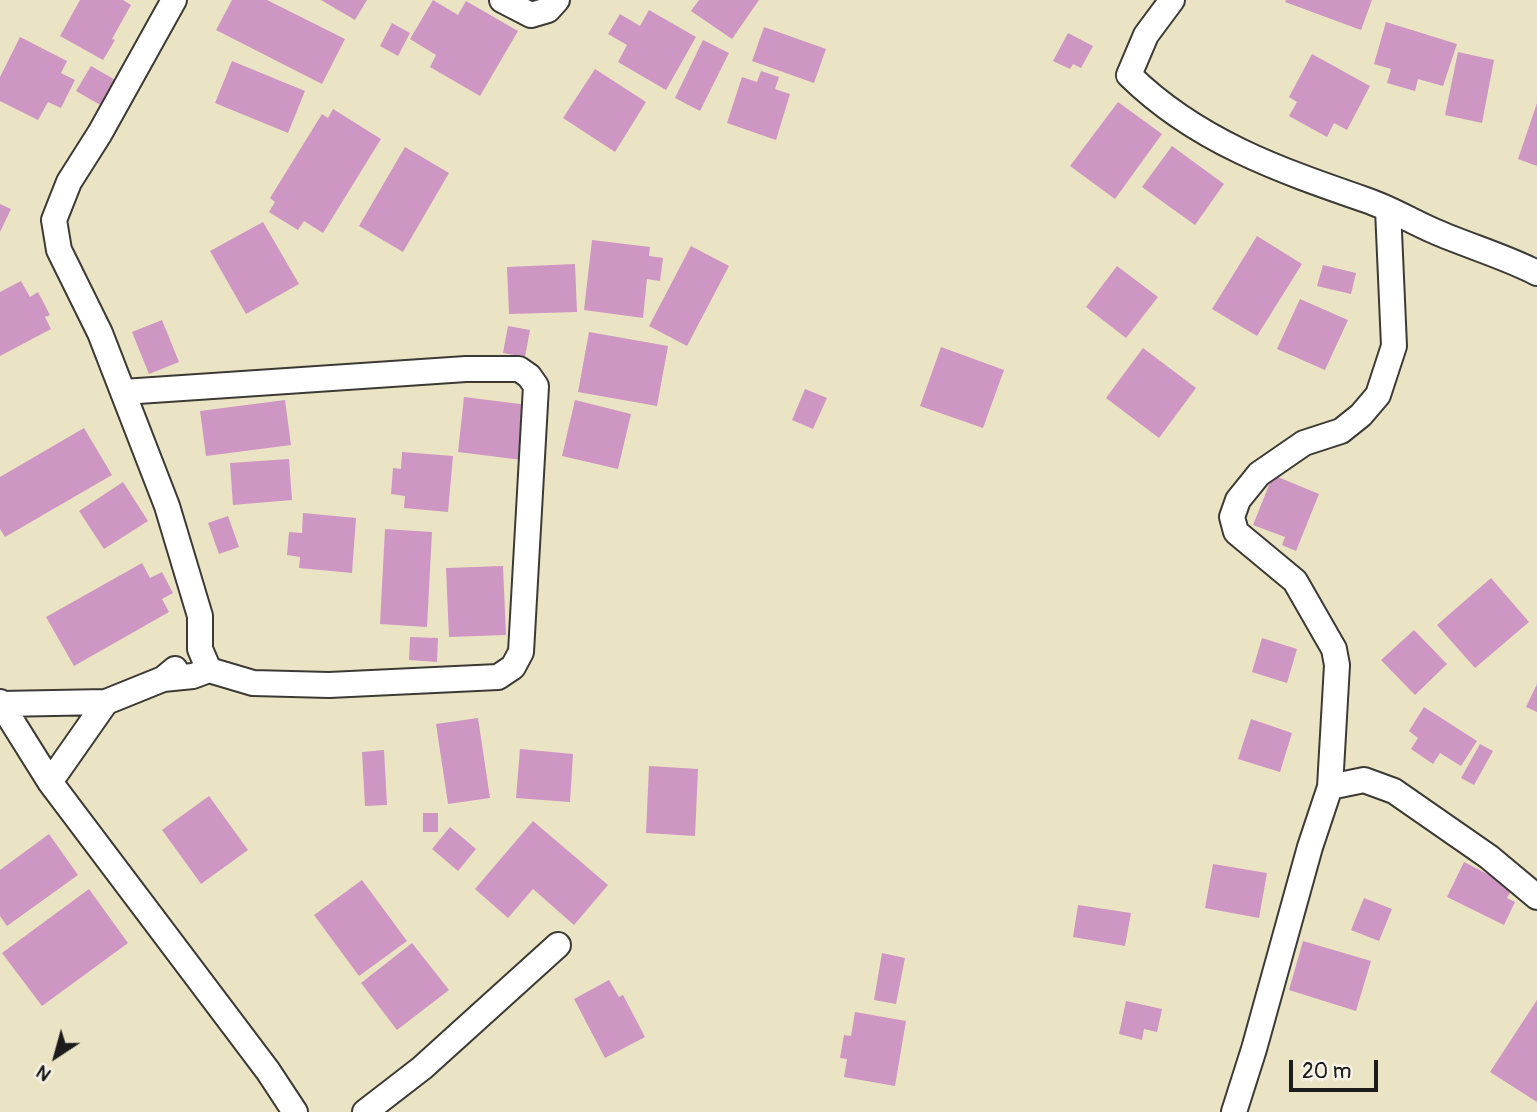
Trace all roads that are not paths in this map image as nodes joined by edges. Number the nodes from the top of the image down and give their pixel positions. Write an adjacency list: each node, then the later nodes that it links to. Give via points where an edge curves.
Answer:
1 (174, 0): 7 (street, via 69,182 54,220 59,250 100,332)
2 (502, 0): 3 (street, via 531,15 548,10)
3 (557, 0)
4 (1172, 0): 5 (street, via 1146,35 1129,75 1149,94 1229,148)
5 (1388, 209): 6 (street); 12 (street, via 1394,346 1378,395 1341,431 1304,443 1258,474 1238,500 1233,517 1236,532 1295,581 1334,649)
6 (1537, 273)
7 (123, 392): 8 (street, via 166,506 200,617); 8 (street, via 466,369 519,369 536,386 521,652 513,667 498,677 329,685 253,683)
8 (205, 659): 9 (street)
9 (106, 702): 10 (street); 11 (street)
10 (1, 703): 11 (street)
11 (50, 782): 15 (street)
12 (1330, 787): 13 (street, via 1364,780 1394,791 1489,857); 17 (street)
13 (1537, 897)
14 (558, 944): 16 (street, via 422,1068)
15 (295, 1112)
16 (365, 1112)
17 (1234, 1112)

